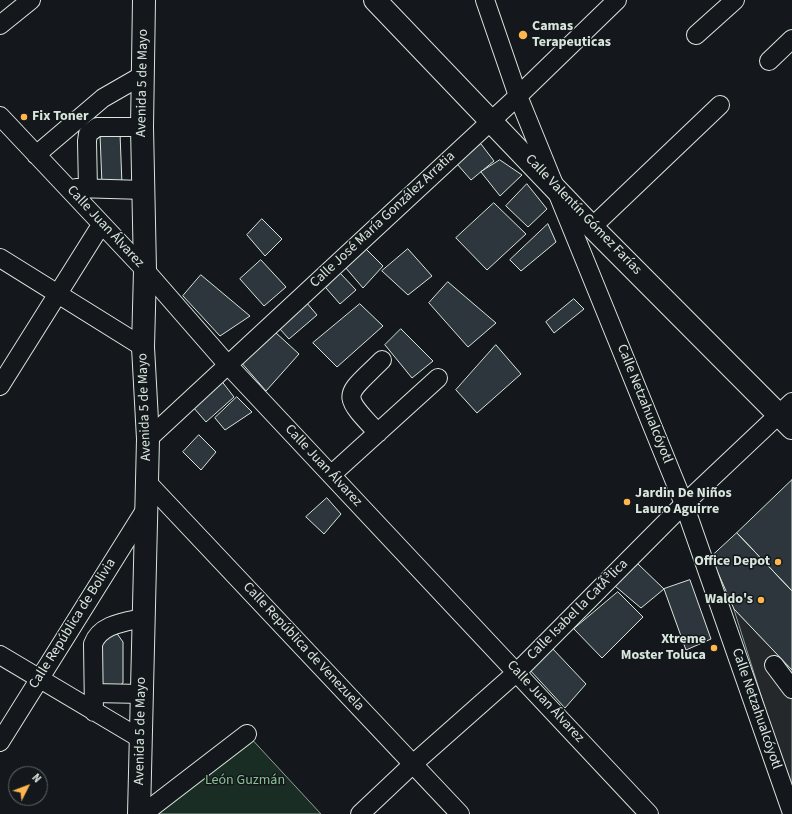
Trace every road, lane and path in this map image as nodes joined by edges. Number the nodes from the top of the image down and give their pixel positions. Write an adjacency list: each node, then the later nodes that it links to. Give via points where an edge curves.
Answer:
1 (31, 0): 7 (street)
2 (144, 0): 11 (main road, Avenida 5 de Mayo)
3 (374, 0): 15 (main road, Calle Valentín Gómez Farías)
4 (485, 0): 12 (street, Calle Netzahualcóyotl)
5 (617, 0): 12 (street, Calle José María González Arratia)
6 (735, 0): 8 (street)
7 (0, 25)
8 (696, 35)
9 (792, 40): 10 (street)
10 (769, 61)
11 (143, 75): 16 (main road, Avenida 5 de Mayo); 17 (street, via 103,98)
12 (518, 96): 15 (street, Calle José María González Arratia); 20 (street, Calle Netzahualcóyotl)
13 (720, 105): 23 (street)
14 (0, 116): 17 (street, Calle Juan Álvarez)
15 (492, 120): 20 (main road, Calle Valentín Gómez Farías); 29 (street, Calle José María González Arratia)
16 (142, 127): 19 (street, via 97,126 92,130 87,141); 21 (main road, Avenida 5 de Mayo)
17 (36, 155): 18 (street, Calle Juan Álvarez)
18 (68, 186): 19 (street); 22 (street, Calle Juan Álvarez)
19 (88, 189): 21 (street)
20 (557, 189): 23 (main road, Calle Valentín Gómez Farías); 37 (street, Calle Netzahualcóyotl)
21 (144, 190): 25 (main road, Avenida 5 de Mayo)
22 (101, 224): 25 (street, Calle Juan Álvarez); 26 (street)
23 (592, 227): 32 (main road, Calle Valentín Gómez Farías)
24 (0, 258): 26 (street)
25 (145, 270): 27 (main road, Avenida 5 de Mayo); 29 (street, Calle Juan Álvarez)
26 (58, 294): 27 (street); 31 (street)
27 (143, 346): 34 (main road, Avenida 5 de Mayo)
28 (382, 360): 33 (street, via 351,391 350,400)
29 (227, 364): 34 (street, Calle José María González Arratia); 35 (street, Calle Juan Álvarez)
30 (438, 378): 33 (street)
31 (0, 386)
32 (788, 415): 37 (street, Calle Isabel la CatÃ³lica)
33 (378, 433): 35 (street)
34 (148, 439): 36 (main road, Avenida 5 de Mayo)
35 (331, 475): 42 (street, Calle Juan Álvarez)
36 (146, 481): 38 (main road, Avenida 5 de Mayo); 51 (street, Calle República de Venezuela)
37 (684, 504): 42 (street, Calle Isabel la CatÃ³lica); 52 (street, Calle Netzahualcóyotl)
38 (147, 507): 39 (main road, Avenida 5 de Mayo); 43 (street, Calle República de Bolivia)
39 (144, 618): 45 (street, via 108,627 96,636 93,644); 46 (main road, Avenida 5 de Mayo)
40 (0, 654): 43 (street)
41 (774, 665): 44 (street)
42 (517, 672): 51 (street, Calle Isabel la CatÃ³lica); 57 (street, Calle Juan Álvarez)
43 (39, 679): 47 (street); 50 (street, Calle República de Bolivia)
44 (792, 689)
45 (94, 693): 46 (street); 47 (street)
46 (142, 694): 49 (main road, Avenida 5 de Mayo)
47 (94, 712): 49 (street)
48 (247, 734): 54 (street)
49 (141, 739): 53 (main road, Avenida 5 de Mayo)
50 (0, 742)
51 (413, 764): 55 (street, Calle Isabel la CatÃ³lica); 56 (street, Calle República de Venezuela)
52 (792, 813)
53 (139, 814)
54 (143, 814)
55 (360, 814)
56 (460, 814)
57 (649, 814)

